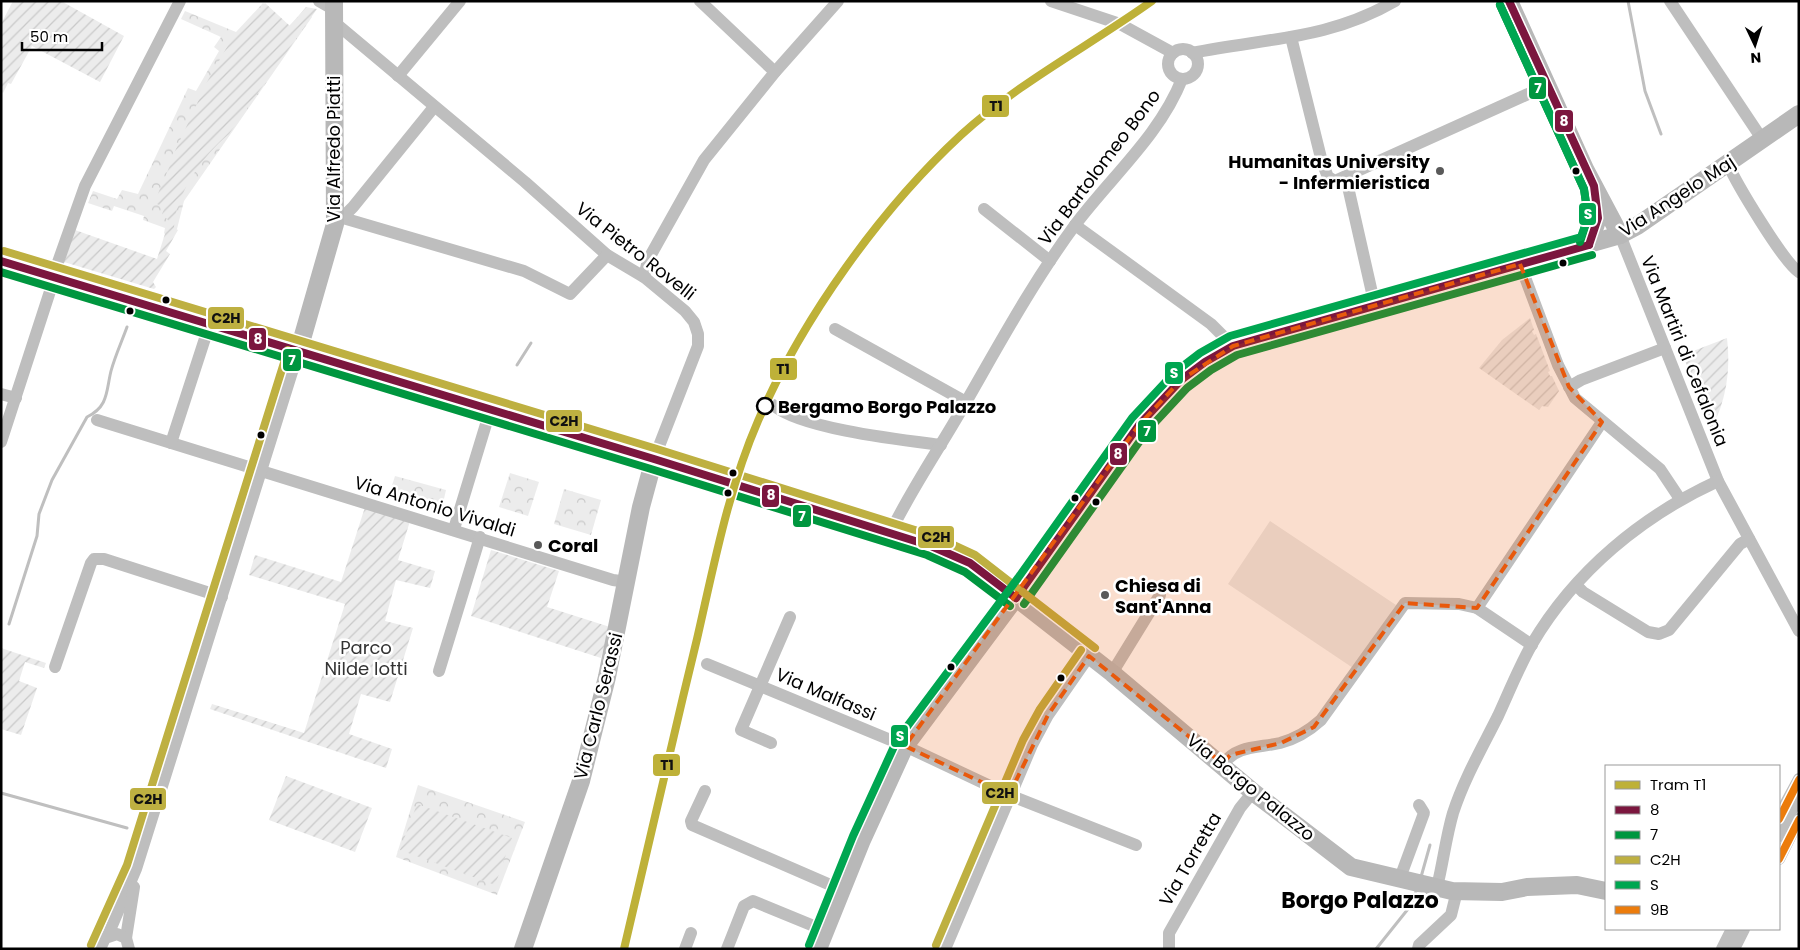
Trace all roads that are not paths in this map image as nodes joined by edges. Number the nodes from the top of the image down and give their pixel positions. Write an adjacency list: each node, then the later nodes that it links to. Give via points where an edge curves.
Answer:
1 (180, 1): 34 (street, via 85,186)
2 (460, 1): 14 (street)
3 (700, 1): 13 (street)
4 (838, 1): 13 (street)
5 (1051, 1): 11 (street, via 1120,24)
6 (1395, 1): 10 (street, via 1348,24)
7 (1509, 1): 16 (main road)
8 (1670, 1): 19 (street)
9 (330, 8): 14 (street, Via Pietro Rovelli); 24 (main road, Via Alfredo Piatti)
10 (1291, 37): 12 (street, via 1214,48); 21 (street, via 1322,162 1328,177 1335,181)
11 (1173, 53): 12 (street, via 1180,50); 15 (street, Via Bartolomeo Bono, via 1168,66)
12 (1194, 56): 15 (street, Via Bartolomeo Bono, via 1197,67 1193,74)
13 (775, 72): 33 (street, via 704,160 648,260)
14 (398, 76): 17 (street, Via Pietro Rovelli)
15 (1178, 77): 25 (street, Via Bartolomeo Bono, via 1173,101 1111,184)
16 (1548, 85): 21 (street); 22 (main road)
17 (434, 107): 24 (street); 28 (street, Via Pietro Rovelli, via 525,182)
18 (1799, 114): 19 (main road, Via Angelo Maj)
19 (1762, 139): 20 (main road, Via Angelo Maj)
20 (1728, 164): 26 (main road, Via Angelo Maj); 32 (street)
21 (1346, 178): 36 (street)
22 (1594, 186): 26 (main road); 27 (main road, via 1598,218)
23 (984, 209): 30 (street, Via Bartolomeo Bono)
24 (339, 221): 28 (street, via 524,270 570,294); 41 (main road, Via Alfredo Piatti)
25 (1075, 225): 30 (street, Via Bartolomeo Bono); 39 (street, via 1211,324)
26 (1620, 235): 27 (main road, Via Angelo Maj); 40 (street, Via Martiri di Cefalonia)
27 (1589, 245): 31 (main road, Via Angelo Maj)
28 (606, 255): 33 (street, Via Pietro Rovelli)
29 (1, 261): 34 (main road, Via Borgo Palazzo)
30 (1050, 261): 45 (street, Via Bartolomeo Bono, via 1025,297)
31 (1520, 264): 36 (main road, Via Angelo Maj); 42 (street)
32 (1796, 270): 35 (street)
33 (644, 277): 53 (street, Via Pietro Rovelli, via 684,310 694,322 698,334 694,358)
34 (54, 279): 37 (main road, Via Borgo Palazzo); 44 (street)
35 (1799, 284)
36 (1375, 306): 39 (main road, Via Angelo Maj)
37 (209, 326): 41 (main road, Via Borgo Palazzo); 51 (street)
38 (835, 329): 45 (street)
39 (1233, 346): 65 (main road, Via Angelo Maj, via 1181,380 1152,411)
40 (1665, 348): 42 (street); 55 (street, Via Martiri di Cefalonia)
41 (298, 353): 47 (main road, Via Borgo Palazzo); 54 (street)
42 (1569, 387): 49 (street, via 1575,398)
43 (1, 394): 44 (street)
44 (16, 398): 50 (street)
45 (966, 402): 52 (street, Via Bartolomeo Bono)
46 (773, 405): 52 (street, via 822,425)
47 (490, 411): 53 (main road, Via Borgo Palazzo); 57 (street)
48 (97, 420): 51 (street, Via Antonio Vivaldi)
49 (1602, 422): 56 (street, via 1663,473); 66 (street)
50 (1, 442)
51 (171, 443): 54 (street, Via Antonio Vivaldi)
52 (940, 445): 58 (street, Via Bartolomeo Bono)
53 (654, 459): 58 (main road, Via Borgo Palazzo); 61 (main road, Via Carlo Serassi, via 641,507)
54 (261, 471): 57 (street, Via Antonio Vivaldi); 64 (street)
55 (1718, 481): 56 (street); 60 (street, Via Martiri di Cefalonia)
56 (1680, 498): 62 (street, via 1619,542)
57 (454, 529): 59 (street, Via Antonio Vivaldi)
58 (890, 534): 65 (main road, Via Borgo Palazzo, via 931,546 970,563)
59 (480, 537): 61 (street, Via Antonio Vivaldi); 73 (street)
60 (1749, 539): 62 (street, via 1740,544 1669,630 1659,634 1648,632); 68 (street, Via Martiri di Cefalonia)
61 (628, 582): 103 (main road, Via Carlo Serassi, via 581,780)
62 (1576, 585): 69 (street)
63 (1160, 595): 74 (street)
64 (222, 597): 72 (street, via 94,558); 90 (street)
65 (1016, 598): 70 (main road, Via Borgo Palazzo); 77 (main road, Via Angelo Maj)
66 (1477, 608): 69 (street); 78 (street, via 1459,604 1405,603 1314,727 1281,743 1230,755)
67 (790, 617): 75 (street, Via Malfassi)
68 (1799, 632)
69 (1532, 645): 92 (street, via 1468,776 1454,812)
70 (1089, 656): 74 (main road, Via Borgo Palazzo); 82 (street, via 1055,704)
71 (707, 664): 75 (street, Via Malfassi)
72 (55, 667)
73 (439, 671)
74 (1112, 674): 78 (main road, Via Borgo Palazzo)
75 (761, 686): 76 (street, Via Malfassi, via 741,730); 77 (street, Via Malfassi)
76 (771, 743)
77 (905, 746): 82 (street, Via Malfassi); 93 (main road, Via Angelo Maj)
78 (1223, 764): 81 (main road, Via Borgo Palazzo)
79 (1799, 779): 85 (street)
80 (705, 791): 93 (street, via 692,824)
81 (1253, 792): 91 (main road, Via Borgo Palazzo, via 1350,867); 108 (street, Via Torretta, via 1240,808 1169,933)
82 (1009, 794): 88 (street, Via Malfassi); 107 (street)
83 (1799, 796): 87 (street)
84 (1419, 805): 91 (street, via 1424,813)
85 (1780, 817)
86 (1799, 820): 89 (street)
87 (1780, 834)
88 (1136, 845)
89 (1780, 857)
90 (136, 869): 99 (street); 101 (street)
91 (1403, 879): 92 (main road, Via Borgo Palazzo)
92 (1435, 887): 94 (main road, Via Borgo Palazzo)
93 (842, 890): 97 (main road, Via Angelo Maj)
94 (1457, 891): 95 (main road, Via Borgo Palazzo, via 1502,892 1528,887 1577,885); 109 (street, via 1451,915)
95 (1605, 891)
96 (1742, 930): 100 (street)
97 (826, 931): 105 (street, via 753,901 744,906); 106 (main road, Via Angelo Maj)
98 (691, 933): 104 (street)
99 (108, 935): 101 (street, via 118,934); 102 (street)
100 (1728, 939): 110 (street)
101 (129, 945)
102 (100, 949)
103 (523, 949)
104 (685, 949)
105 (727, 949)
106 (818, 949)
107 (945, 949)
108 (1169, 949)
109 (1418, 949)
110 (1714, 949)

